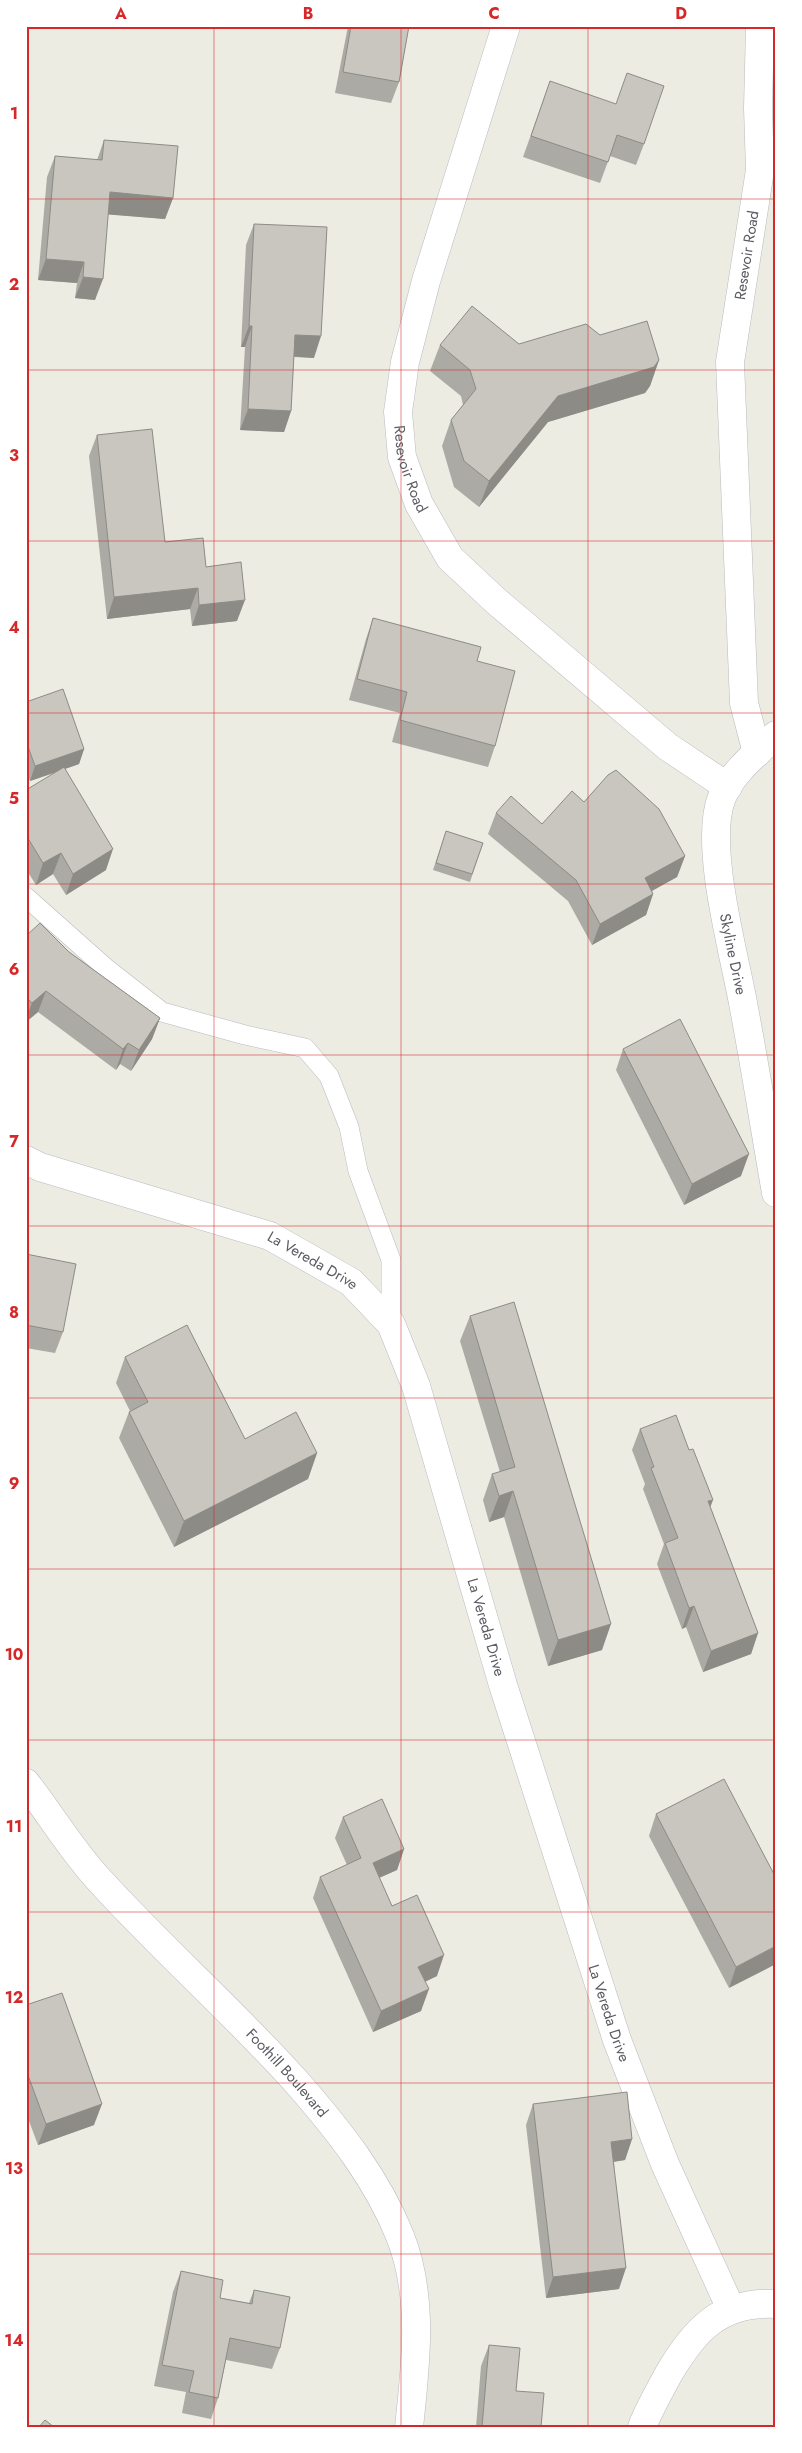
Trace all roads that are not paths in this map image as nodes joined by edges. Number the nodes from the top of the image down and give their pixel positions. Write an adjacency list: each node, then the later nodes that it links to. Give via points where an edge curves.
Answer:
1 (506, 26): 4 (street, Resevoir Road, via 426,281 405,362 398,412 402,457 419,504 450,558 496,601 668,746)
2 (760, 26): 3 (street, Resevoir Road, via 760,170 730,362 744,703)
3 (766, 744): 4 (street, Skyline Drive)
4 (728, 787): 7 (street, Skyline Drive, via 721,798 717,818 719,877)
5 (26, 897): 8 (lane, via 106,969 162,1012 245,1036 305,1048 329,1076 348,1127 358,1171 391,1260)
6 (26, 1160): 8 (street, La Vereda Drive, via 40,1167 270,1236 351,1282)
7 (776, 1193)
8 (391, 1324): 11 (street, La Vereda Drive, via 416,1386 500,1676 617,2040 666,2164)
9 (26, 1782): 12 (street, Foothill Boulevard, via 100,1882 268,2050 325,2115 353,2150 378,2191 401,2237 412,2285 416,2370)
10 (776, 2304): 11 (street)
11 (731, 2309): 13 (street, via 710,2321 694,2336)
12 (410, 2427)
13 (642, 2427)

